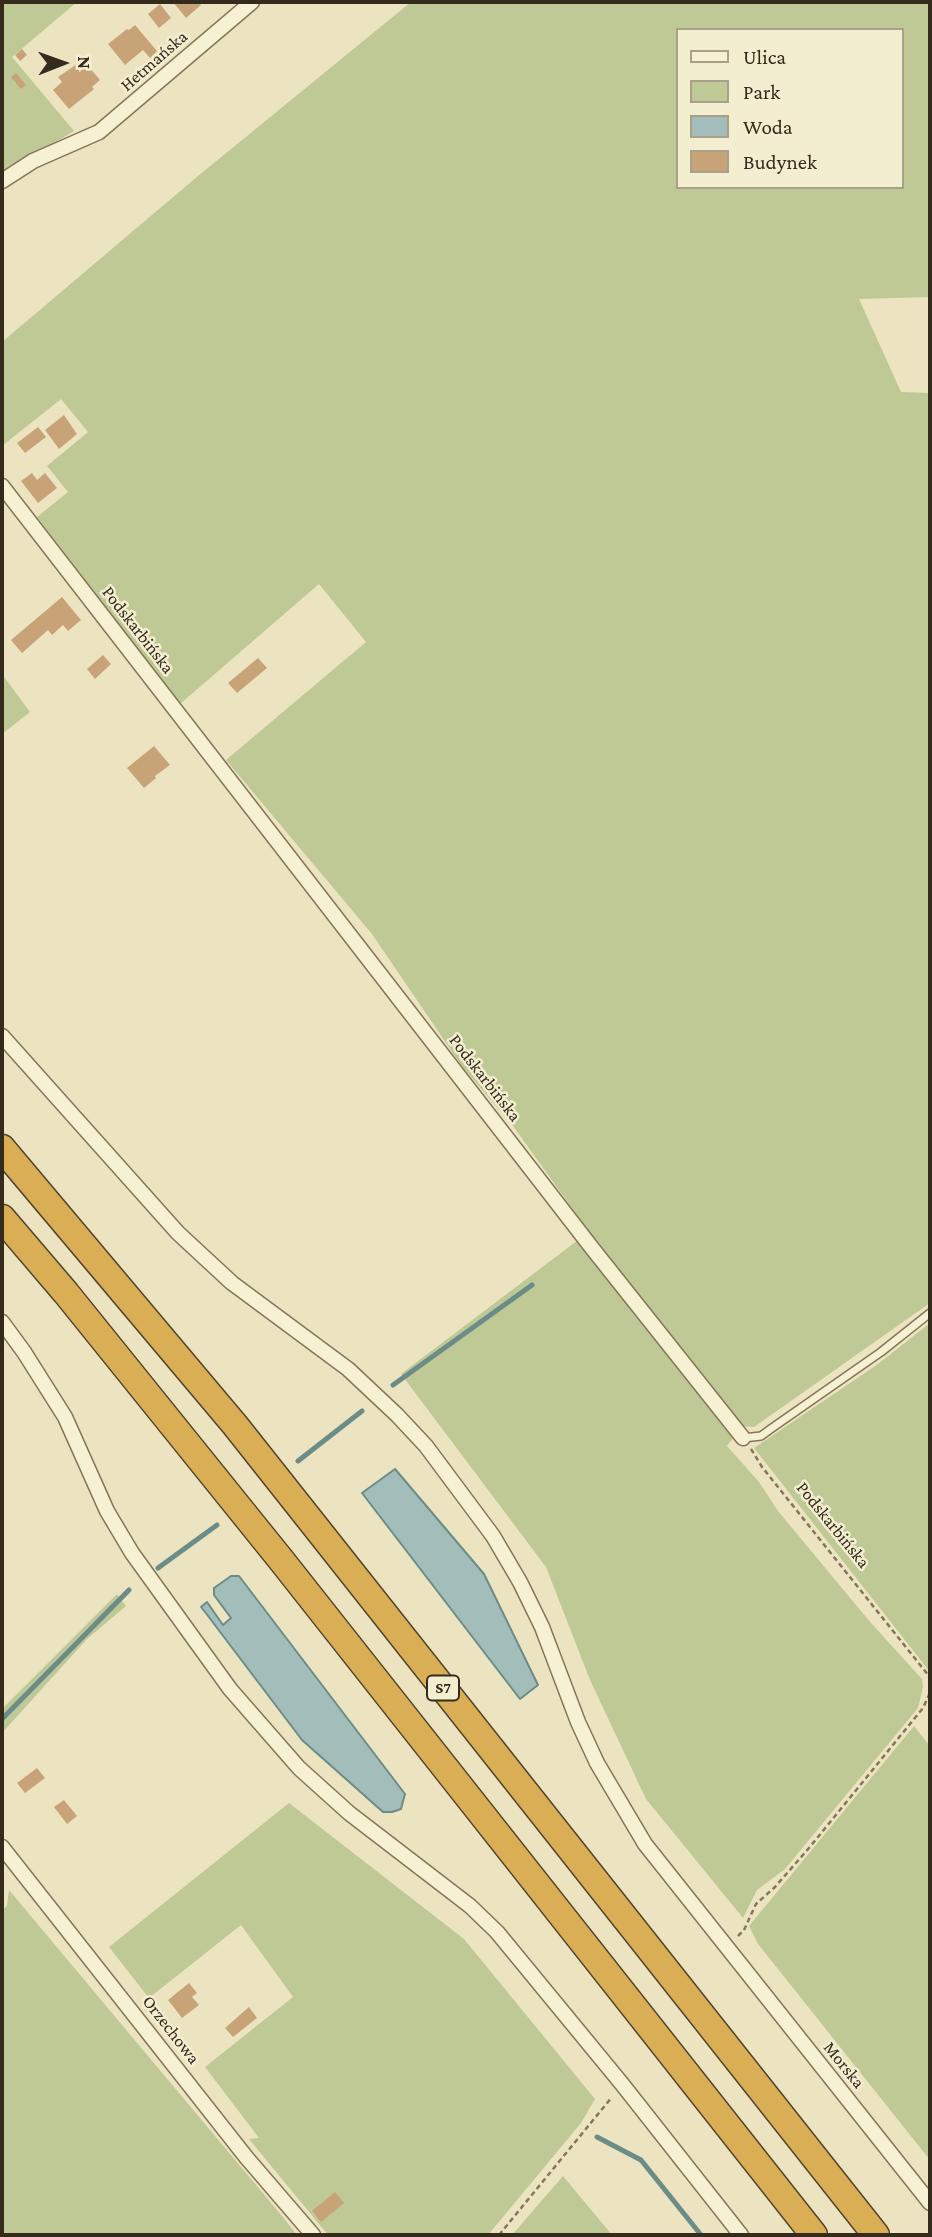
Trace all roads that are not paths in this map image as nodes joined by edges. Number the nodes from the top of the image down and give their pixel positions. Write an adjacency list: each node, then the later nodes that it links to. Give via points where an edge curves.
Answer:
1 (252, 2): 2 (street, Hetmańska, via 99,132 33,160)
2 (2, 181)
3 (2, 486): 9 (street, Podskarbińska)
4 (2, 1036): 11 (street, Morska, via 177,1233 232,1283 348,1369 426,1447 493,1536 520,1582 578,1722 632,1824)
5 (2, 1148): 15 (highway, S7, via 234,1425)
6 (2, 1218): 14 (highway, via 282,1561)
7 (930, 1313): 9 (lane, via 761,1436)
8 (2, 1322): 13 (street, via 65,1418 107,1511 132,1553 230,1689 299,1769 497,1932)
9 (743, 1437)
10 (2, 1847): 12 (street, Orzechowa)
11 (930, 2203)
12 (313, 2235)
13 (741, 2235)
14 (814, 2235)
15 (877, 2235)

